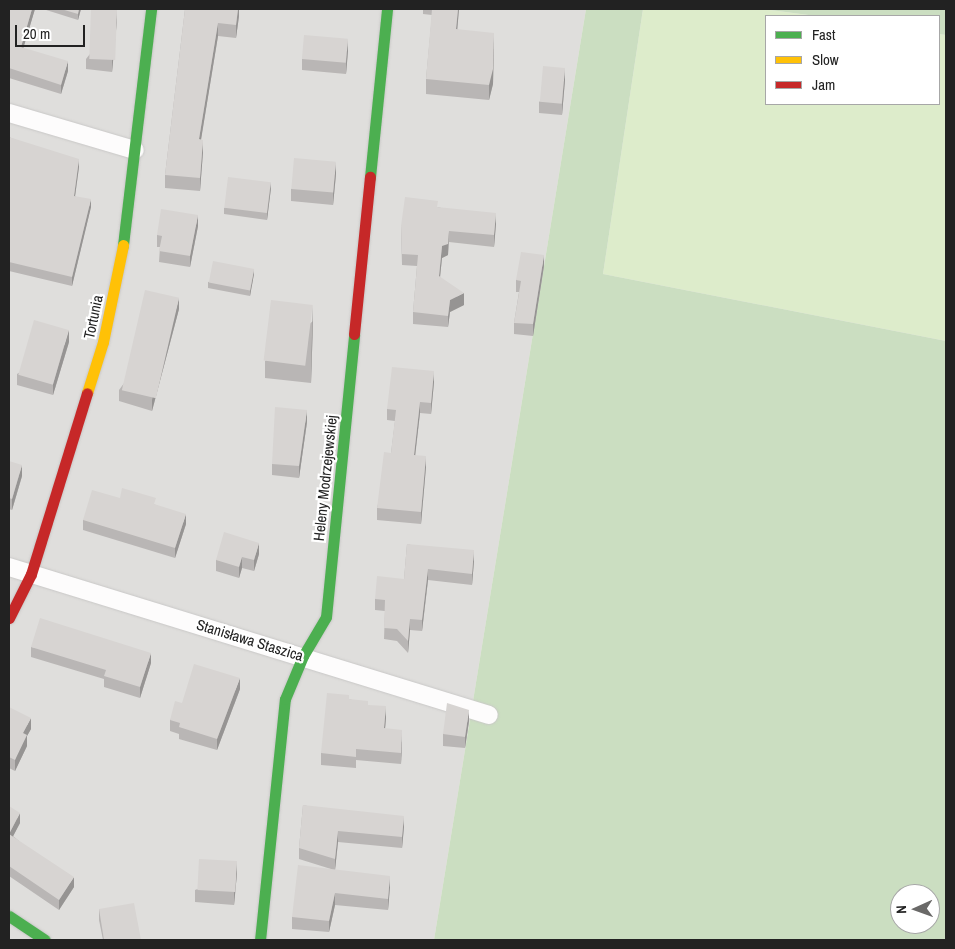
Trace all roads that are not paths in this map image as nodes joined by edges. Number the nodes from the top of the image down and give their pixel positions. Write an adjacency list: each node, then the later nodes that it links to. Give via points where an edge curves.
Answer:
1 (151, 9): 4 (street, Tortunia)
2 (387, 9): 8 (street, Heleny Modrzejewskiej, via 326,617)
3 (9, 113): 4 (street)
4 (135, 150): 6 (street, Tortunia, via 124,239 103,342)
5 (9, 568): 6 (street, Stanisława Staszica)
6 (31, 574): 7 (street, Tortunia); 8 (street, Stanisława Staszica)
7 (9, 618)
8 (303, 656): 9 (street, Stanisława Staszica); 12 (street, Heleny Modrzejewskiej, via 285,699)
9 (490, 715)
10 (9, 916): 11 (street)
11 (45, 940)
12 (260, 940)

